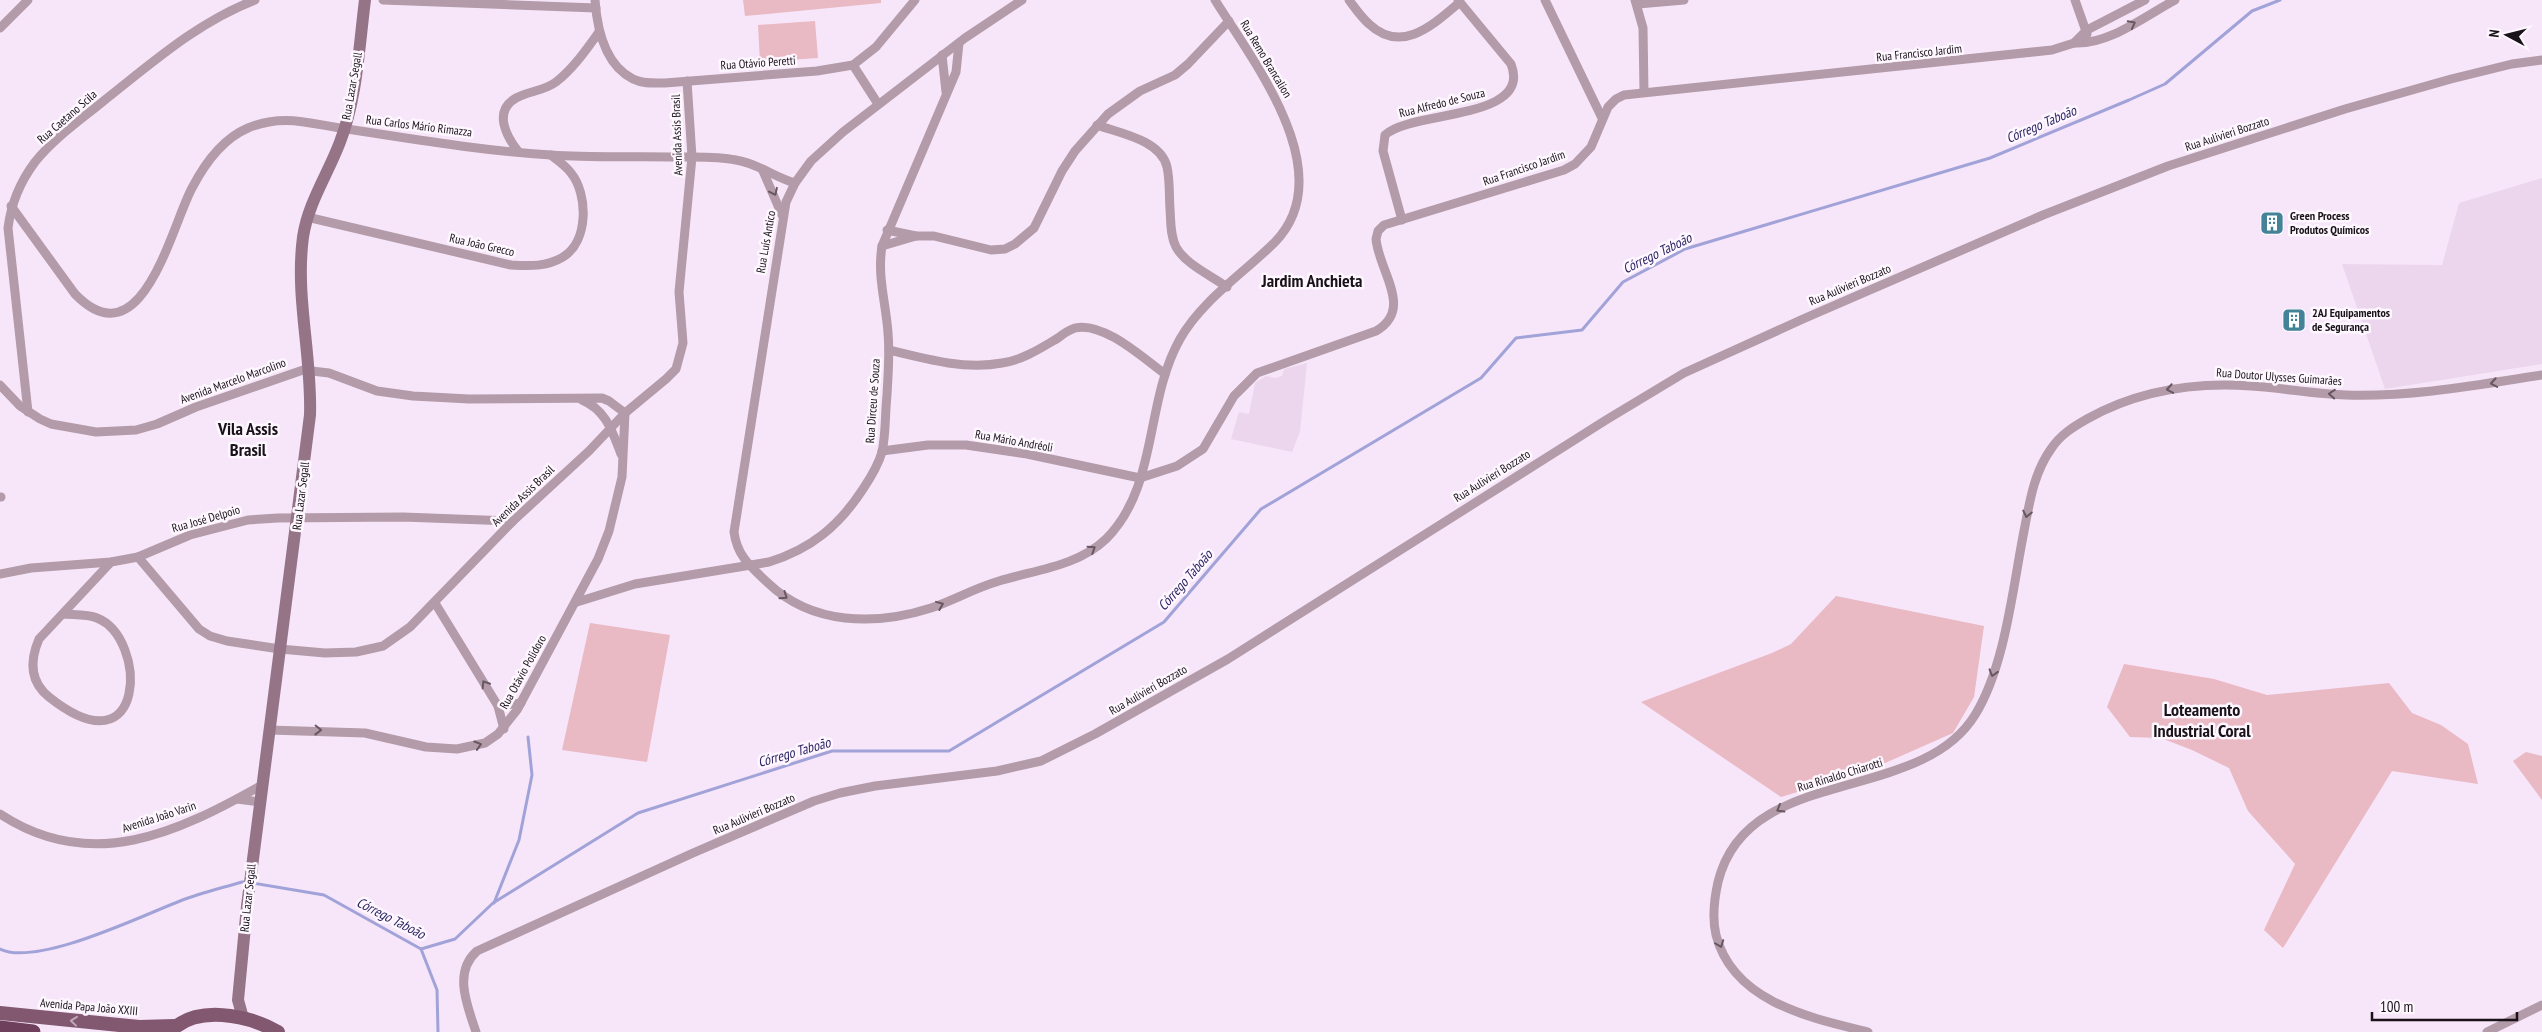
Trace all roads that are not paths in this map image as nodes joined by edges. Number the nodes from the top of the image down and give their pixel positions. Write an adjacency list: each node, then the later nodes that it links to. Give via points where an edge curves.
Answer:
1 (28, 0): 18 (street)
2 (255, 0): 39 (street, Rua Caetano Scila, via 229,10 170,48 63,134 36,162)
3 (365, 0): 33 (street, Rua Lazar Segall, via 353,90)
4 (383, 0): 16 (street)
5 (916, 0): 26 (street, via 876,47)
6 (1022, 0): 21 (street, Rua Luís Antico)
7 (1218, 0): 17 (street, Rua Remo Brancalion)
8 (1349, 0): 14 (street, via 1370,25 1404,37 1417,35 1429,28)
9 (1545, 0): 31 (street)
10 (1684, 0): 15 (street)
11 (2076, 0): 19 (street)
12 (2145, 0): 19 (street, Rua Francisco Jardim)
13 (2175, 0): 23 (street, one-way to 13)
14 (1459, 1): 42 (street, Rua Alfredo de Souza, via 1510,64 1512,84 1496,102 1484,107 1400,125 1385,135 1383,151)
15 (1636, 2): 28 (street, via 1643,28)
16 (595, 4): 20 (street, Rua Otávio Peretti)
17 (1229, 21): 32 (street, via 1182,70 1125,100); 46 (street, Rua Remo Brancalion, via 1269,83 1284,114 1298,174 1294,211 1287,226 1273,244)
18 (0, 28)
19 (2087, 30): 22 (street, Rua Francisco Jardim); 23 (street)
20 (599, 32): 27 (street, Rua Otávio Peretti, via 614,62 633,79 646,83); 34 (street, via 567,73 554,83 509,104 503,121 504,131)
21 (959, 42): 24 (street, Rua Luís Antico); 29 (street, Rua Dirceu de Souza, via 956,72)
22 (2074, 43): 23 (street, Rua Francisco Jardim); 28 (street, Rua Francisco Jardim, via 2028,54)
23 (2087, 44)
24 (942, 56): 29 (street, Rua Dirceu de Souza); 30 (street, Rua Luís Antico)
25 (2542, 60): 87 (street, Rua Aulivieri Bozzato, via 2451,78 2168,166 2025,223 1684,373 1228,659 1040,761 997,771 875,786 822,798 478,951 468,960 464,973)
26 (853, 66): 27 (street, Rua Otávio Peretti); 30 (street)
27 (687, 81): 36 (street, Avenida Assis Brasil)
28 (1644, 92): 31 (street, Rua Francisco Jardim, via 1616,99)
29 (946, 95): 43 (street, Rua Dirceu de Souza)
30 (878, 104): 38 (street, Rua Luís Antico, via 811,161)
31 (1602, 118): 42 (street, Rua Francisco Jardim, via 1591,147 1575,164 1564,170)
32 (1097, 125): 44 (street, via 1062,171 1034,228 1015,244 1005,249 990,250 934,236); 46 (street, via 1134,139 1161,154 1167,165 1171,232 1176,248)
33 (344, 129): 34 (street, Rua Carlos Mário Rimazza); 39 (street, Rua Carlos Mário Rimazza, via 294,120 274,120 240,132 226,142 208,161 191,189 158,272 140,299 120,312 107,312 83,303); 41 (street, Rua Lazar Segall)
34 (518, 151): 35 (street, Rua Carlos Mário Rimazza)
35 (551, 155): 36 (street, Rua Carlos Mário Rimazza); 41 (street, Rua João Grecco, via 572,174 584,214 575,242 565,256 550,263 511,265)
36 (692, 157): 37 (street, Rua Carlos Mário Rimazza, via 735,159); 54 (street, Avenida Assis Brasil, via 680,292 683,343 680,357 676,369 666,379)
37 (763, 170): 38 (street, Rua Carlos Mário Rimazza); 40 (street, one-way to 40)
38 (794, 183): 40 (street, Rua Luís Antico)
39 (11, 206): 53 (street, Rua Caetano Scila, via 8,246)
40 (782, 214): 64 (street, Rua Luís Antico, via 734,532 736,544)
41 (308, 216): 48 (street, Rua Lazar Segall, via 301,278 302,315)
42 (1402, 220): 59 (street, Rua Francisco Jardim, via 1384,226 1376,239 1393,296 1391,319 1384,326 1256,373 1234,396 1203,449 1177,466)
43 (887, 230): 44 (street); 45 (street, Rua Dirceu de Souza)
44 (916, 236): 45 (street)
45 (882, 246): 47 (street, Rua Dirceu de Souza, via 879,274)
46 (1227, 287): 49 (street, Rua Remo Brancalion, via 1180,339)
47 (889, 350): 49 (street, via 950,363 1002,363 1026,356 1074,329 1089,328 1119,340); 56 (street, Rua Dirceu de Souza)
48 (310, 370): 52 (street, Avenida Marcelo Marcolino, via 329,373 377,391 413,396); 53 (street, Avenida Marcelo Marcolino, via 297,371 136,430 96,432 66,428); 60 (street, Rua Lazar Segall, via 310,415)
49 (1164, 374): 59 (street, Rua Remo Brancalion)
50 (2542, 375): 58 (street, Rua Doutor Ulysses Guimarães, one-way to 58, via 2468,387 2388,394 2346,395 2215,385 2163,390 2091,417 2065,432)
51 (0, 385): 53 (street, Avenida Marcelo Marcolino)
52 (578, 397): 54 (street, Avenida Marcelo Marcolino, via 609,401); 55 (street, via 595,405)
53 (28, 412)
54 (624, 413): 55 (street, Avenida Assis Brasil); 57 (street, Rua Otávio Polidoro)
55 (610, 428): 57 (street, Rua Otávio Polidoro); 61 (street, Avenida Assis Brasil)
56 (882, 451): 59 (street, Rua Mário Andréoli, via 928,445 966,445 1027,454); 64 (street, Rua Dirceu de Souza, via 877,466 851,507 819,540 788,556)
57 (622, 458): 66 (street, Rua Otávio Polidoro, via 622,476 609,531)
58 (2041, 467): 88 (street, Rua Rinaldo Chiarotti, one-way to 88, via 2032,494 1999,655 1989,687 1962,733 1923,759 1809,796 1780,809 1760,821 1736,843 1721,870 1714,925 1729,965 1746,983 1788,1010)
59 (1140, 478): 64 (street, Rua Remo Brancalion, one-way to 59, via 792,602 819,613 860,620 915,613 983,586 1056,566 1091,550 1104,540 1131,506)
60 (298, 518): 61 (street, Rua José Delpoio); 62 (street, Rua José Delpoio, via 248,520 220,526); 69 (street, Rua Lazar Segall)
61 (513, 521): 67 (street, Avenida Assis Brasil)
62 (138, 557): 63 (street, Rua José Delpoio); 69 (street, Avenida Assis Brasil, via 199,629 227,641)
63 (110, 562): 65 (street, Rua José Delpoio, via 31,568); 68 (street)
64 (747, 564): 66 (street, Rua Dirceu de Souza, via 635,584)
65 (0, 574)
66 (577, 602): 70 (street, Rua Otávio Polidoro)
67 (435, 603): 69 (street, Avenida Assis Brasil, via 396,639 383,646 356,652 325,653); 71 (street, one-way to 67)
68 (63, 614): 68 (street, via 39,639 32,654 34,675 42,691 76,716 107,722 124,709 130,688 128,660 122,640 97,618)
69 (280, 649): 73 (street, Rua Lazar Segall)
70 (521, 703): 71 (street); 72 (street, Rua Otávio Polidoro)
71 (498, 706): 72 (street)
72 (504, 728): 73 (street, Rua Otávio Polidoro, one-way to 72, via 365,733 426,747 457,749 485,742)
73 (269, 730): 74 (street, Rua Lazar Segall)
74 (262, 785): 75 (street, Avenida João Varin); 76 (street, Rua Lazar Segall)
75 (237, 798): 76 (street); 77 (street, Avenida João Varin, via 211,813 163,831 111,844 59,842)
76 (260, 802): 78 (street, Rua Lazar Segall)
77 (0, 814)
78 (238, 1000): 81 (street); 82 (street, Rua Lazar Segall)
79 (2542, 1005): 89 (street)
80 (0, 1013): 84 (main road, Avenida Papa João XXIII, one-way to 80)
81 (226, 1016): 82 (main road, Avenida Papa João XXIII); 84 (main road, Avenida Papa João XXIII, via 204,1017)
82 (243, 1018): 86 (main road, Avenida Papa João XXIII)
83 (0, 1028): 85 (highway)
84 (172, 1029)
85 (33, 1032)
86 (278, 1032)
87 (476, 1032)
88 (1868, 1032)
89 (2487, 1032)

